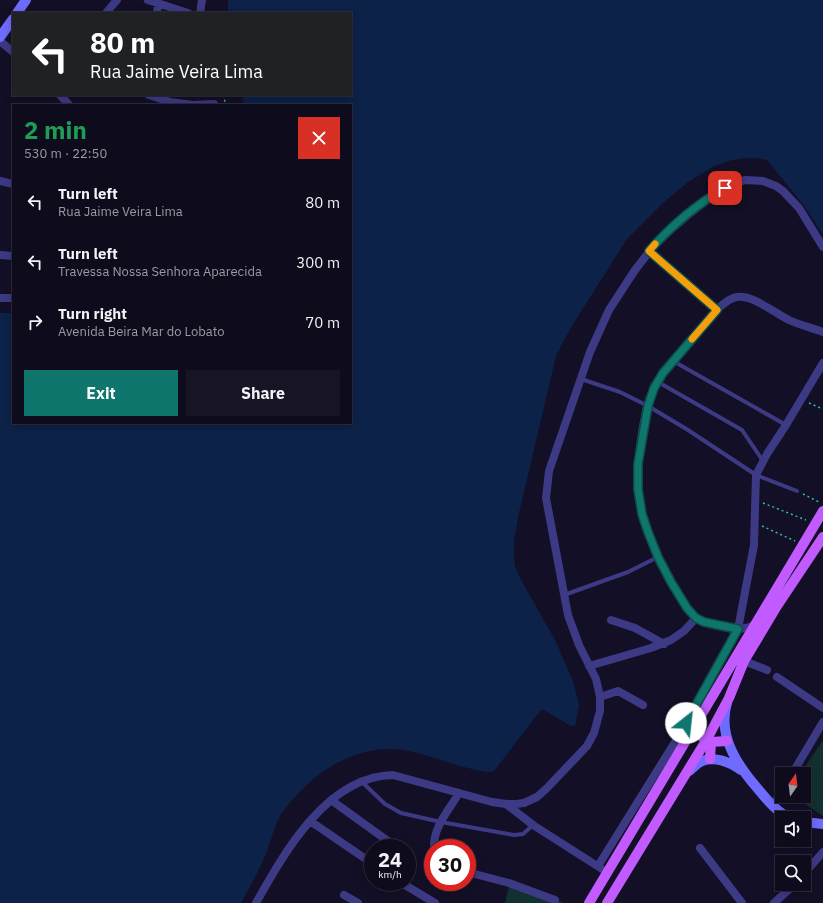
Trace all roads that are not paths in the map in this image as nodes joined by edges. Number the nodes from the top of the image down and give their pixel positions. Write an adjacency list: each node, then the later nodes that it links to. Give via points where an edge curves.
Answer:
1 (26, 0): 7 (main road)
2 (117, 0): 8 (street)
3 (148, 0): 5 (street)
4 (202, 0): 11 (street)
5 (158, 4): 6 (street); 9 (street)
6 (169, 10): 10 (street)
7 (18, 12)
8 (107, 12)
9 (157, 12)
10 (182, 12)
11 (200, 12)
12 (12, 20): 13 (main road)
13 (0, 37)
14 (0, 41): 15 (street)
15 (12, 51)
16 (61, 96): 18 (street)
17 (152, 96): 19 (street)
18 (68, 104)
19 (186, 104)
20 (0, 181): 21 (street)
21 (12, 184)
22 (823, 247): 23 (street, via 798,208 783,191 770,183 745,180 719,191 686,216)
23 (649, 251): 28 (street); 32 (street, via 609,310)
24 (0, 255): 25 (street)
25 (12, 256)
26 (0, 298): 27 (street)
27 (12, 298)
28 (717, 310): 29 (street, via 735,297 744,297 789,320); 30 (street)
29 (823, 332)
30 (673, 361): 33 (street); 35 (lane)
31 (823, 363): 35 (street)
32 (581, 379): 34 (lane, via 620,392); 43 (street, via 549,471 547,485 548,512)
33 (658, 382): 34 (street); 36 (lane, via 742,430)
34 (648, 406): 37 (lane); 42 (street, via 638,464 638,489 642,514)
35 (786, 425): 36 (street)
36 (763, 461): 37 (street)
37 (756, 475): 38 (lane); 47 (street, via 754,545)
38 (797, 491)
39 (823, 511): 46 (main road)
40 (823, 537): 41 (main road)
41 (820, 548): 49 (main road, via 777,606)
42 (658, 557): 43 (lane, via 628,572); 44 (street, via 680,597)
43 (564, 595): 50 (street, via 572,626)
44 (696, 618): 47 (street); 48 (street, via 681,634)
45 (610, 620): 48 (street, via 635,628)
46 (755, 625): 47 (street); 58 (main road)
47 (738, 629): 82 (street, via 680,734)
48 (664, 644): 50 (street)
49 (744, 660): 51 (street); 54 (main road)
50 (589, 666): 53 (street, via 596,679)
51 (767, 670)
52 (777, 678): 56 (street)
53 (600, 697): 55 (street, via 617,690); 69 (street, via 600,711 587,746 537,797 524,803)
54 (729, 698): 59 (main road); 60 (main road, via 724,721)
55 (643, 705)
56 (823, 708)
57 (823, 722): 62 (street)
58 (692, 731): 59 (main road); 84 (main road)
59 (709, 740): 60 (main road); 61 (main road); 64 (main road)
60 (727, 740): 63 (main road)
61 (710, 759): 63 (main road, via 723,761); 64 (main road, via 700,762)
62 (796, 767)
63 (742, 771): 70 (main road)
64 (687, 772): 94 (main road)
65 (362, 782): 66 (street, via 381,775 396,775); 67 (street); 73 (lane, via 385,804 401,813)
66 (459, 794): 69 (street); 73 (street)
67 (331, 800): 72 (street); 77 (street)
68 (775, 803): 70 (street)
69 (506, 804): 76 (street)
70 (773, 806): 71 (main road)
71 (779, 811)
72 (310, 821): 81 (street); 90 (street, via 279,862)
73 (441, 822): 76 (lane, via 514,834 522,834); 78 (street)
74 (811, 823): 75 (main road)
75 (823, 824)
76 (533, 826): 82 (street)
77 (385, 839)
78 (435, 839)
79 (700, 848): 95 (street)
80 (823, 852): 83 (street)
81 (364, 858)
82 (598, 866): 84 (street)
83 (811, 866)
84 (608, 873): 93 (main road)
85 (476, 874): 89 (street)
86 (415, 891): 92 (street)
87 (787, 891): 96 (street)
88 (344, 895): 91 (street)
89 (555, 900)
90 (256, 903)
91 (358, 903)
92 (435, 903)
93 (588, 903)
94 (607, 903)
95 (742, 903)
96 (774, 903)

